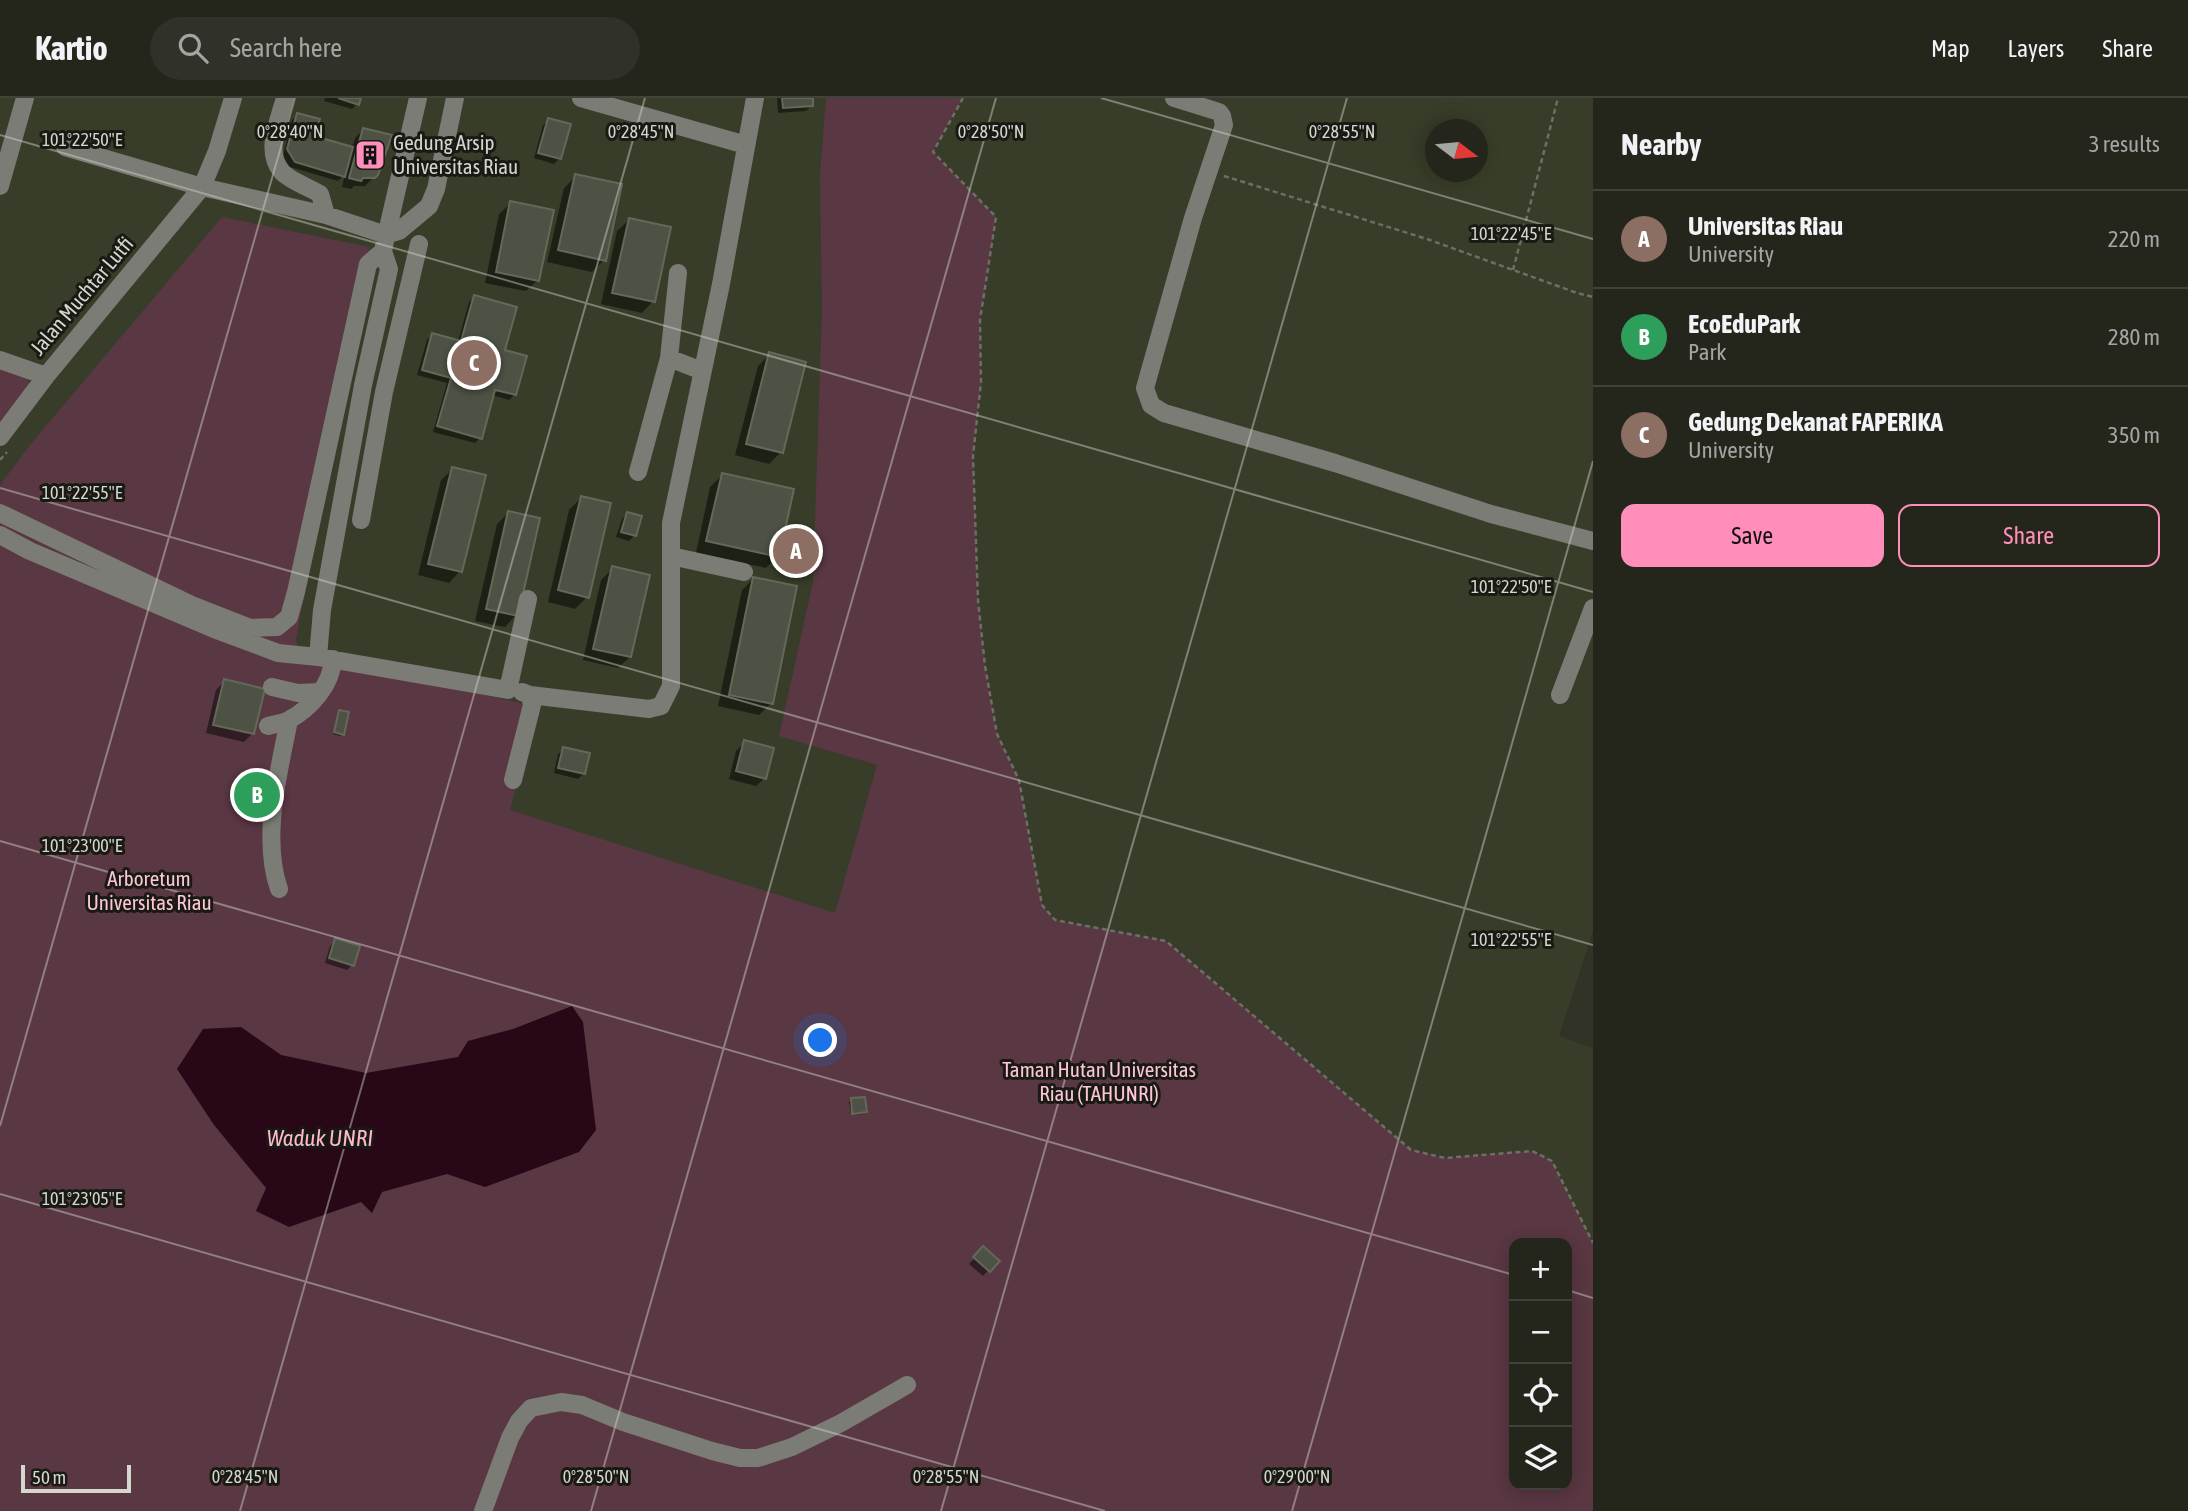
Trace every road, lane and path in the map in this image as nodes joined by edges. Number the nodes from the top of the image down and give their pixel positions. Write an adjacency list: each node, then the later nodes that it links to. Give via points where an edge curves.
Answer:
1 (25, 98): 11 (street)
2 (285, 98): 17 (street, via 273,149 277,164 283,174 320,194)
3 (418, 98): 18 (street)
4 (455, 98): 18 (street, via 429,206)
5 (581, 98): 12 (street)
6 (755, 98): 12 (street)
7 (963, 98): 52 (path, via 933,152 996,217 981,320 981,382 973,456 978,600 997,734 1019,780 1041,905 1055,920 1167,942 1411,1150 1445,1158 1532,1151 1552,1161)
8 (1174, 98): 14 (street, via 1222,116 1224,125)
9 (1558, 98): 20 (path)
10 (228, 99): 16 (street, Jalan Muchtar Lutfi, via 217,151)
11 (8, 133): 15 (street)
12 (746, 145): 27 (street)
13 (65, 147): 16 (street)
14 (1208, 171): 20 (path); 37 (street, via 1145,388 1151,405 1164,413 1491,514)
15 (0, 186)
16 (202, 187): 17 (street); 28 (street, Jalan Muchtar Lutfi)
17 (326, 215): 18 (street)
18 (385, 243): 23 (street, via 389,269); 34 (street, via 368,264 296,592 289,617 276,627 250,628 194,606)
19 (419, 244): 24 (street)
20 (1513, 270): 22 (path)
21 (678, 274): 25 (street)
22 (1593, 297)
23 (376, 324): 24 (street); 29 (street)
24 (398, 329): 30 (street)
25 (668, 358): 27 (street); 33 (street)
26 (0, 360): 28 (street)
27 (702, 371): 38 (street, via 671,523)
28 (46, 376): 31 (street, Jalan Muchtar Lutfi)
29 (363, 385): 30 (street); 42 (street, via 322,610)
30 (384, 392): 35 (street)
31 (4, 443): 32 (path)
32 (0, 460)
33 (639, 472)
34 (0, 513)
35 (361, 520)
36 (0, 535): 42 (street, via 214,629 278,653)
37 (1593, 541)
38 (671, 556): 39 (street); 46 (street, via 671,686 661,706 649,709)
39 (744, 572)
40 (528, 599): 44 (street)
41 (1593, 608): 47 (street)
42 (326, 658): 44 (street); 45 (street, via 332,672)
43 (272, 687): 45 (street)
44 (509, 690): 46 (street)
45 (320, 692): 48 (street)
46 (530, 695): 50 (street, via 530,713)
47 (1560, 695)
48 (289, 720): 49 (street); 51 (street, via 276,786 271,847)
49 (268, 726)
50 (513, 780)
51 (279, 889)
52 (1593, 1243)
53 (907, 1385): 54 (street, via 792,1447 758,1458 712,1451 582,1405 561,1402 531,1408 510,1438)
54 (483, 1511)

